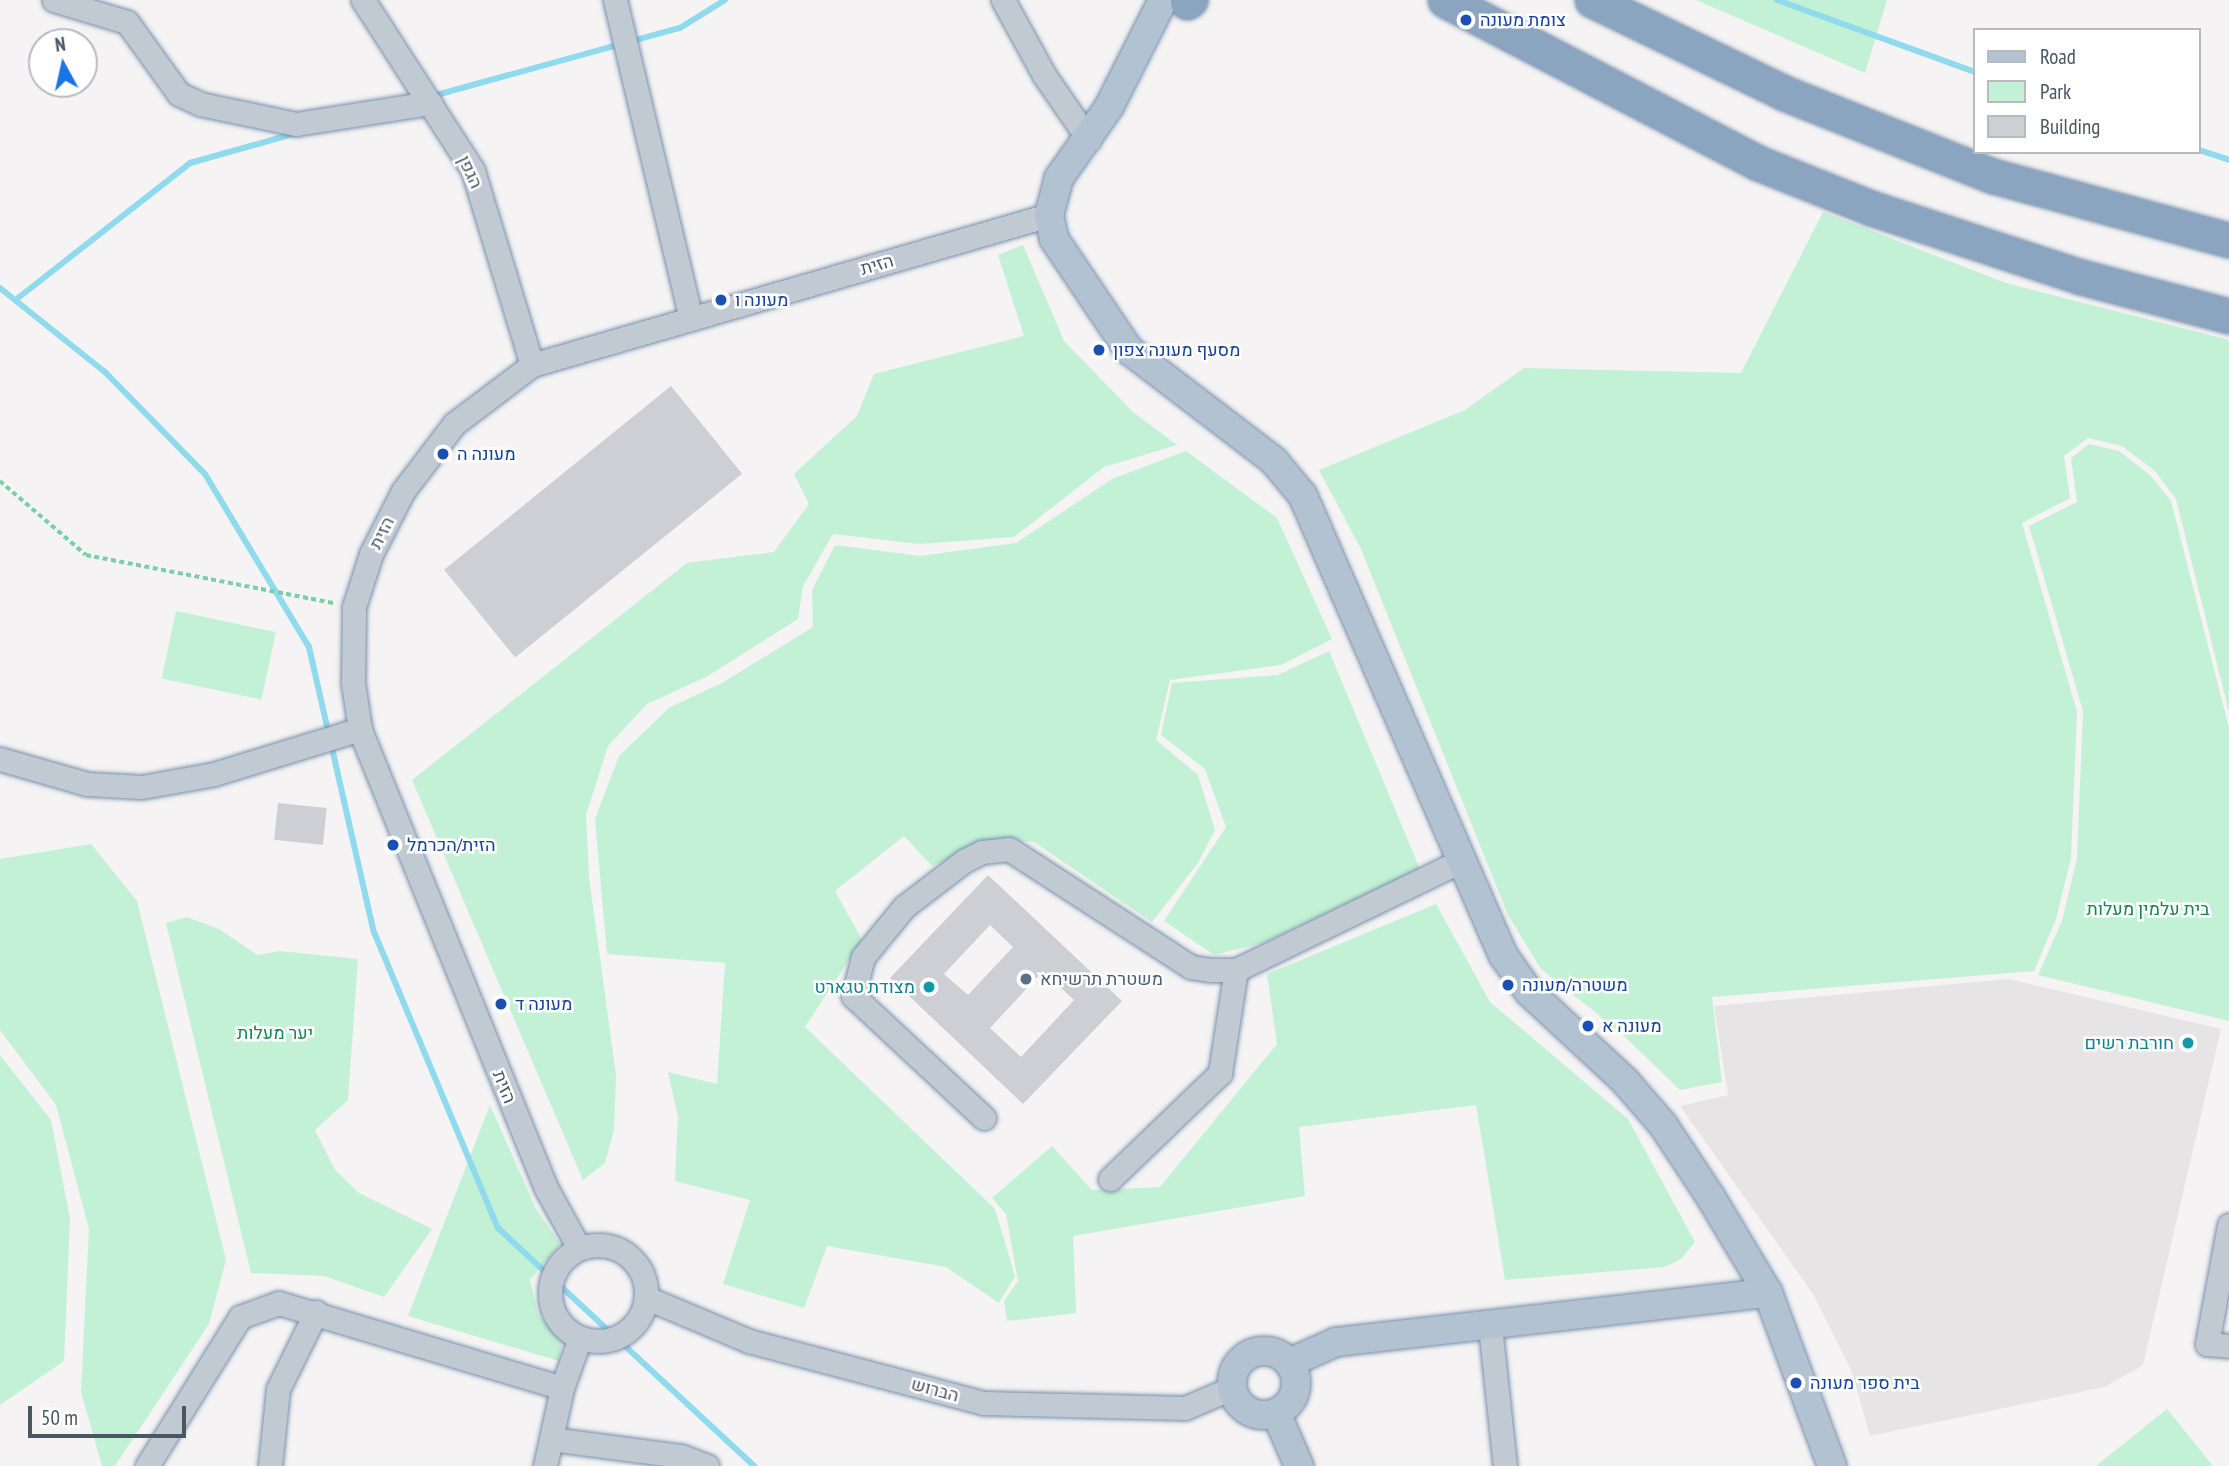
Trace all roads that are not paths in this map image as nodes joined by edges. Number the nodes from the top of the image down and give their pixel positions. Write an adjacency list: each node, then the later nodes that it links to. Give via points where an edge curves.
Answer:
1 (54, 0): 8 (street, via 127,22 179,93 200,104 296,124)
2 (363, 0): 8 (street, הגפן)
3 (615, 0): 13 (street)
4 (1003, 0): 9 (street, via 1044,75)
5 (1182, 0): 9 (main road)
6 (1445, 0): 12 (highway, via 1796,178 2081,277)
7 (1592, 0): 11 (highway, via 1784,93 1993,176)
8 (430, 103): 14 (street, הגפן, via 473,172)
9 (1089, 140): 10 (main road, via 1059,178)
10 (1049, 215): 13 (street, הזית); 17 (main road, via 1054,239 1129,350 1274,461 1303,496)
11 (2229, 240)
12 (2229, 316)
13 (691, 319): 14 (street, הזית)
14 (532, 365): 15 (street, הזית, via 454,424 403,491 371,554 354,607 353,683)
15 (360, 729): 16 (street, via 214,774 142,786 87,785); 22 (street, הזית, via 545,1188)
16 (0, 759)
17 (1458, 862): 18 (street); 23 (main road, via 1503,955 1529,992 1625,1081 1663,1125)
18 (1236, 970): 19 (street, via 1191,967 1009,849 964,860 904,907 871,947 863,957 853,996); 20 (street, via 1220,1073)
19 (984, 1118)
20 (1110, 1179)
21 (2229, 1225): 28 (street, via 2207,1344)
22 (579, 1248): 24 (street, via 604,1245 627,1254 639,1266); 27 (street, via 559,1266 550,1292 560,1323)
23 (1768, 1293): 26 (main road); 40 (main road)
24 (647, 1298): 27 (street, via 629,1331 614,1339); 31 (street, הברוש, via 749,1341 983,1403 1185,1408)
25 (316, 1312): 30 (street); 34 (street, via 279,1303 240,1317); 35 (street, via 278,1389)
26 (1490, 1326): 29 (main road, via 1336,1342); 39 (street)
27 (580, 1338): 30 (street)
28 (2229, 1346)
29 (1289, 1363): 31 (main road, via 1270,1352 1254,1353 1237,1367); 32 (main road, via 1296,1387)
30 (562, 1388): 33 (street)
31 (1232, 1388): 32 (main road, via 1252,1413)
32 (1276, 1413): 38 (main road)
33 (551, 1439): 36 (street); 37 (street, via 681,1456)
34 (147, 1466)
35 (270, 1466)
36 (545, 1466)
37 (707, 1466)
38 (1299, 1466)
39 (1505, 1466)
40 (1832, 1466)

